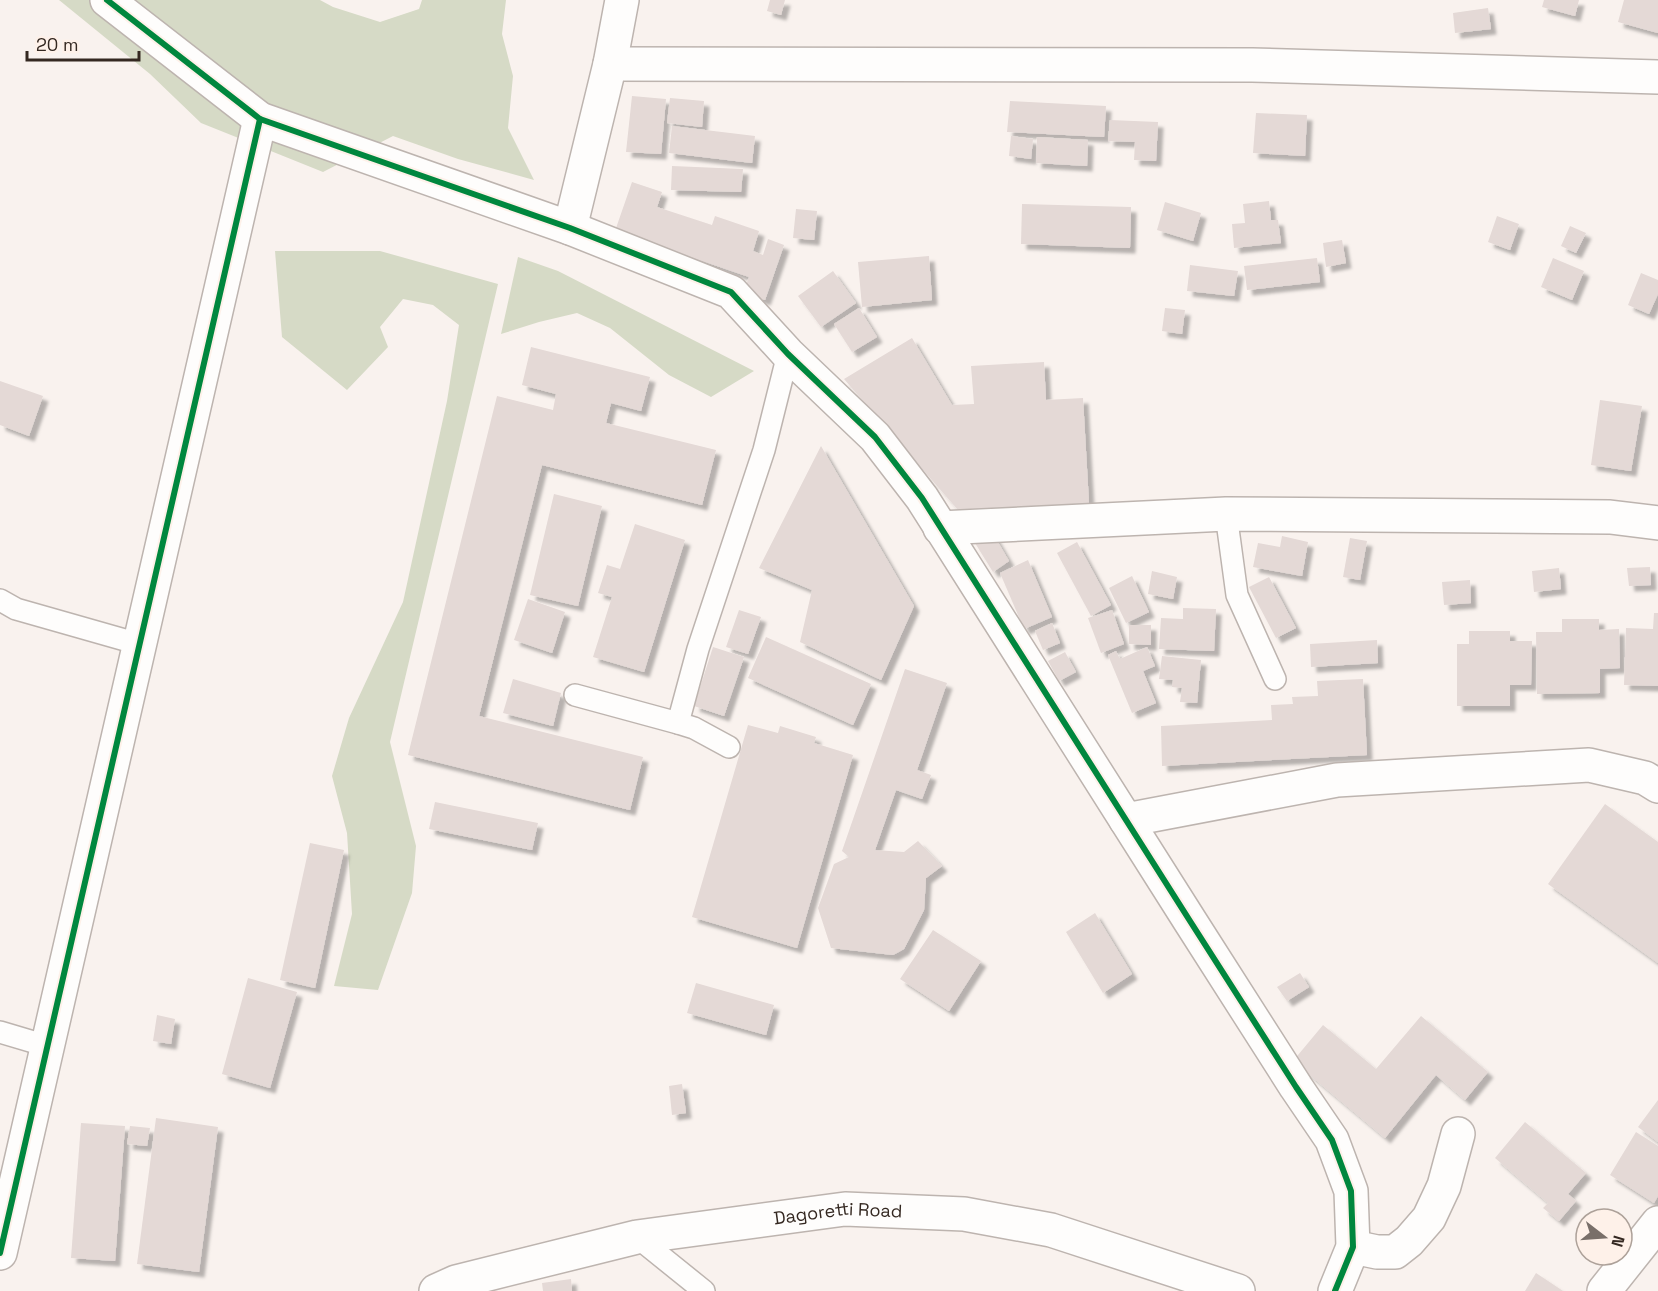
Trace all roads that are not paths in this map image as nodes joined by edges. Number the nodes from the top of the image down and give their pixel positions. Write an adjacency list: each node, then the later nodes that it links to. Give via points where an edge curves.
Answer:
1 (107, 0): 5 (street)
2 (622, 0): 3 (street)
3 (610, 64): 4 (street, via 1240,65); 6 (street)
4 (1658, 78)
5 (260, 118): 6 (street); 12 (street)
6 (570, 228): 7 (street, via 731,292)
7 (788, 354): 10 (street, via 875,437); 15 (lane, via 764,450 698,649)
8 (1226, 514): 9 (street, via 1610,517); 10 (street); 13 (lane, via 1237,595)
9 (1658, 523)
10 (940, 528): 18 (street)
11 (0, 600): 12 (lane, via 16,609)
12 (139, 644): 20 (street)
13 (1275, 679)
14 (575, 695): 15 (lane)
15 (678, 723): 16 (lane)
16 (729, 747)
17 (1658, 786): 18 (street, via 1645,778 1589,765 1336,780)
18 (1126, 820): 24 (street, via 1332,1140 1351,1191)
19 (0, 1032): 20 (lane)
20 (47, 1046): 25 (street)
21 (1458, 1134): 24 (street, via 1444,1186 1429,1218 1409,1241 1395,1252)
22 (1658, 1223): 30 (street)
23 (637, 1237): 26 (street, Dagoretti Road, via 456,1282); 27 (lane); 28 (street, Dagoretti Road, via 845,1209 964,1214 1051,1230)
24 (1353, 1247): 29 (street)
25 (0, 1253)
26 (436, 1291)
27 (704, 1291)
28 (1238, 1291)
29 (1335, 1291)
30 (1604, 1291)

